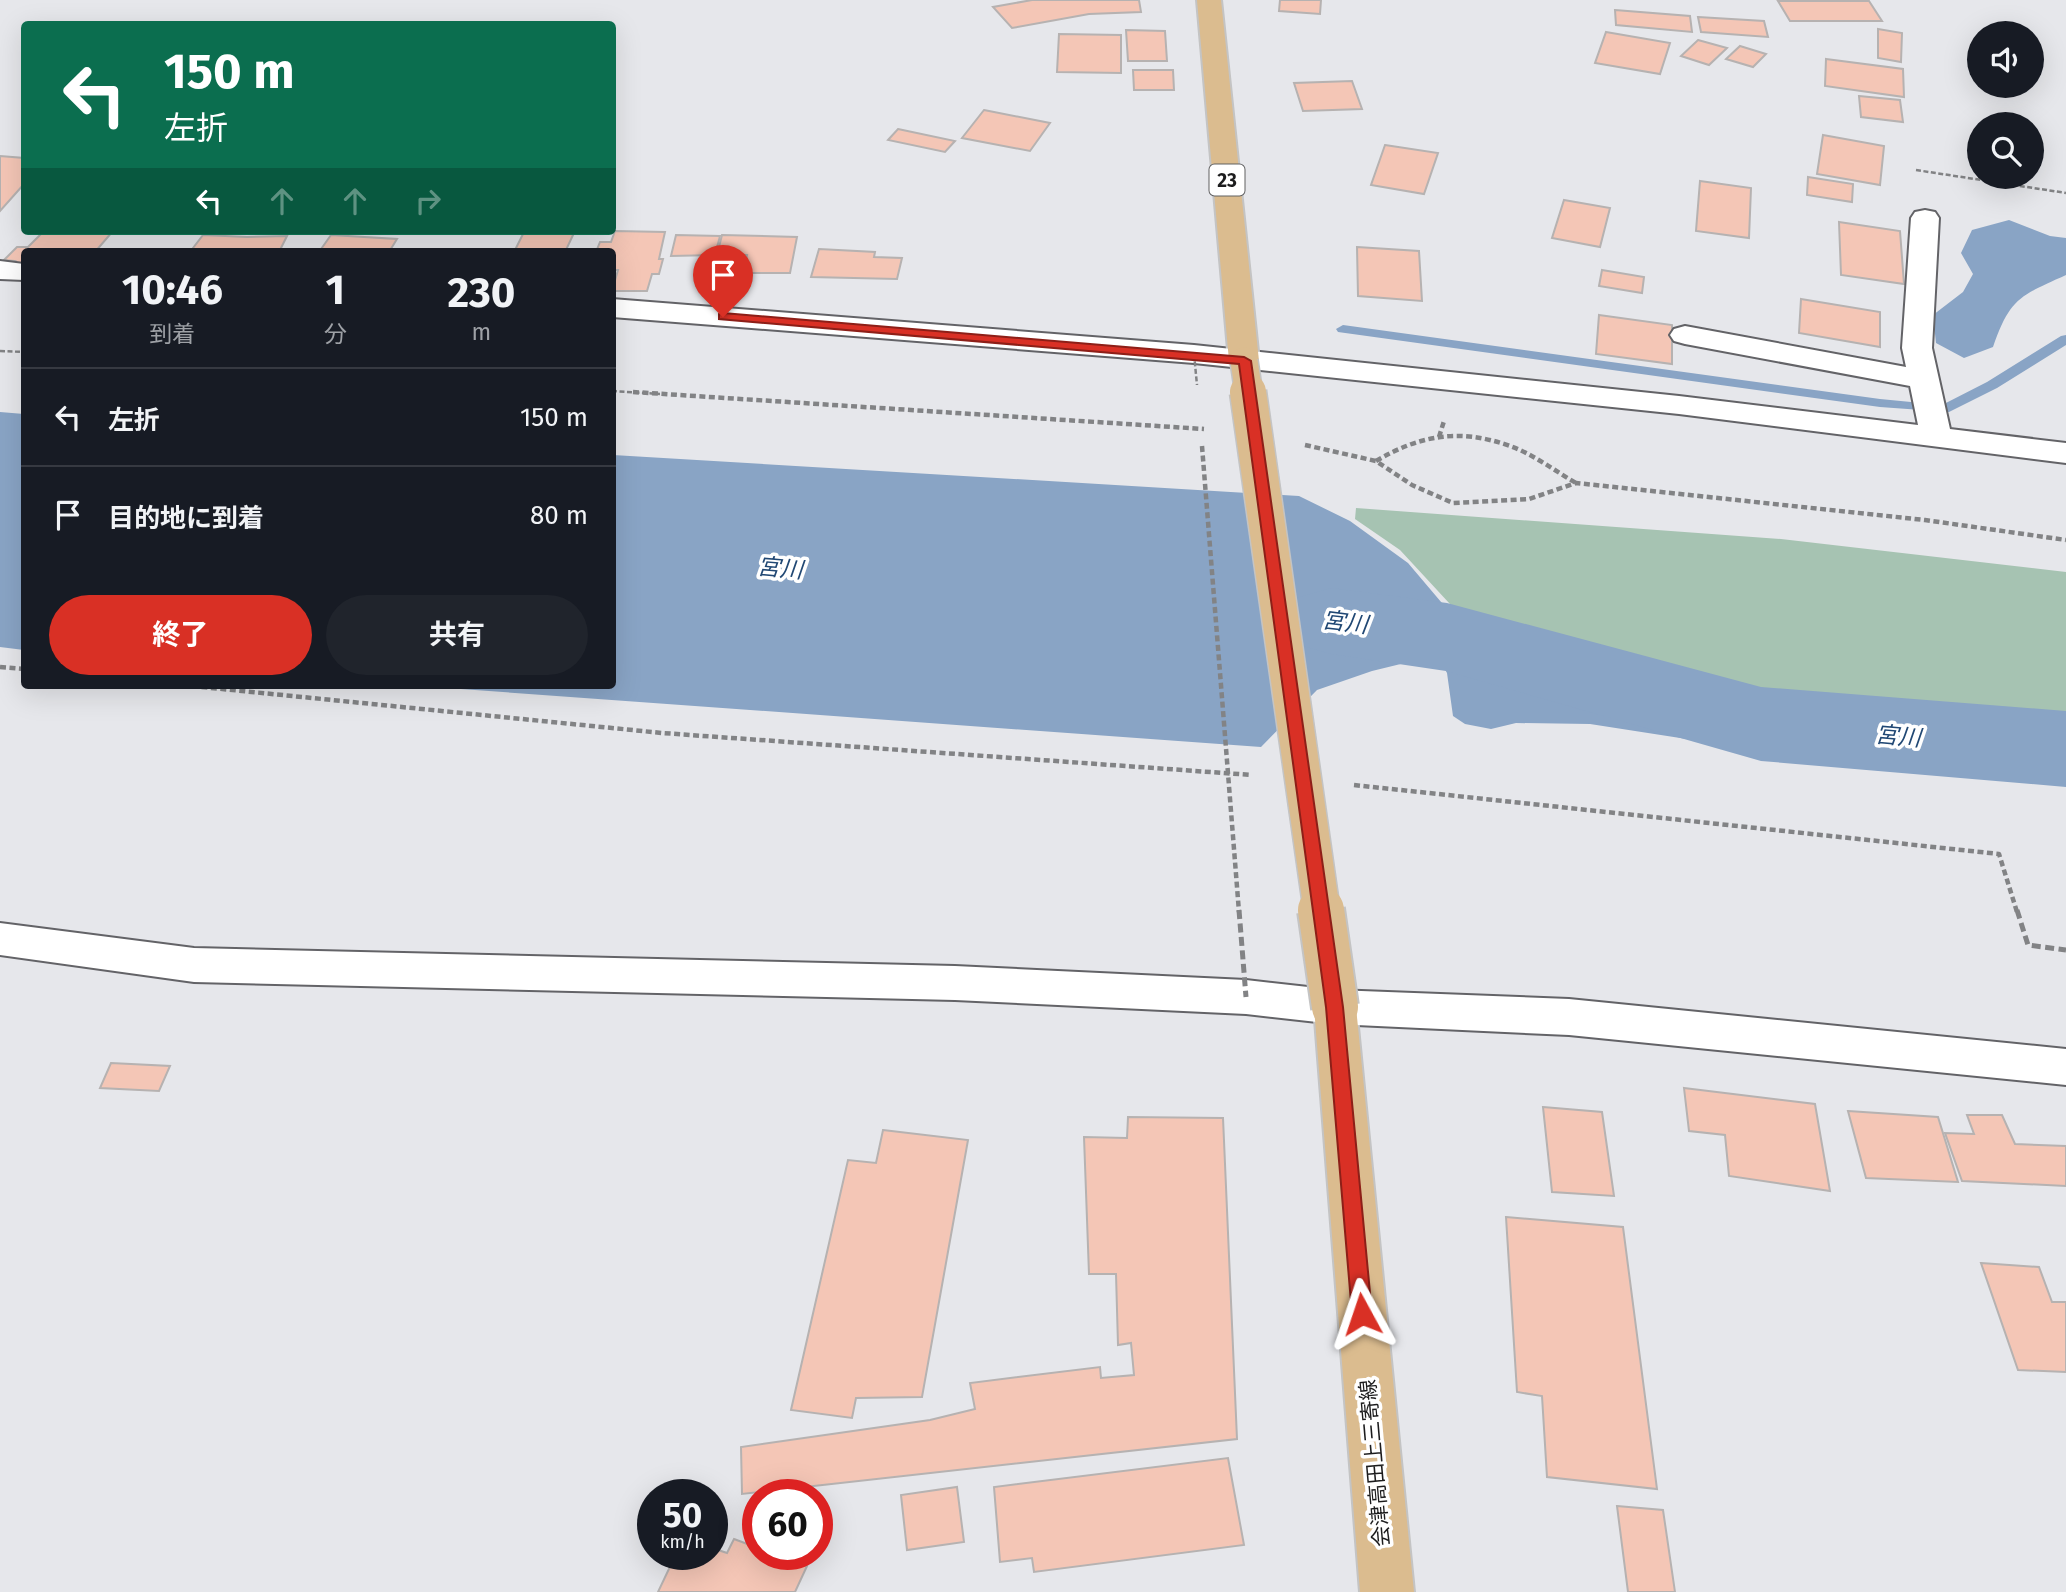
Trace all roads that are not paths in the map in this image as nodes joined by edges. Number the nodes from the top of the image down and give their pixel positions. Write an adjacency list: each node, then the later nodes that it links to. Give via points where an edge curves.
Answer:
1 (1209, 0): 7 (main road, 会津高田上三寄線 / 23)
2 (1925, 218): 8 (street, via 1917,348)
3 (0, 270): 4 (street)
4 (21, 272)
5 (616, 308): 7 (street)
6 (1685, 335): 8 (street)
7 (1244, 361): 9 (street); 12 (main road, 会津高田上三寄線 / 23, bridge)
8 (1923, 379): 9 (street)
9 (1936, 437): 10 (street)
10 (2066, 453)
11 (0, 939): 12 (street, via 194,965 955,983 1246,997)
12 (1335, 1007): 13 (street, via 1569,1017); 14 (main road, 会津高田上三寄線 / 23)
13 (2066, 1067)
14 (1387, 1592)

